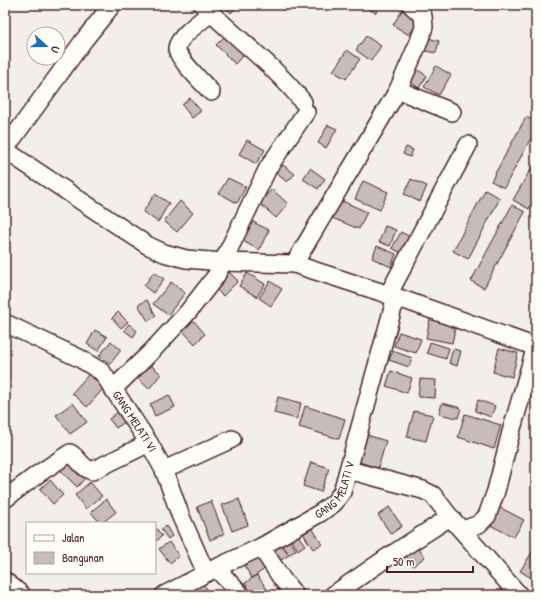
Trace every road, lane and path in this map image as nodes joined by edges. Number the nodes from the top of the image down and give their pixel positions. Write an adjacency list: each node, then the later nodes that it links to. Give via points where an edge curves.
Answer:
1 (112, 5): 8 (street)
2 (414, 8): 4 (street, via 423,16 424,27)
3 (207, 9): 5 (street, via 178,43 177,49 180,57); 9 (street, via 259,56 294,91 305,107 268,168)
4 (398, 90): 6 (street); 10 (street)
5 (211, 92)
6 (452, 112)
7 (468, 145): 11 (street, GANG MELATI V)
8 (5, 149): 9 (street, via 146,245 186,259)
9 (222, 262): 10 (street); 14 (street, via 216,276 188,312)
10 (294, 264): 11 (street)
11 (392, 296): 13 (street); 18 (street, GANG MELATI V)
12 (5, 323): 14 (street, GANG MELATI VI, via 102,372)
13 (536, 347): 21 (street, via 487,516 479,524)
14 (113, 389): 16 (street, GANG MELATI VI)
15 (232, 439): 17 (street)
16 (149, 443): 17 (street, GANG MELATI VI); 19 (street, via 92,471 86,469 70,453)
17 (164, 470): 23 (street, GANG MELATI VI, via 181,518)
18 (349, 470): 20 (street, via 423,490 433,495); 22 (street, GANG MELATI V, via 342,492 334,503)
19 (5, 500)
20 (450, 517): 21 (street); 29 (street)
21 (463, 530): 30 (street)
22 (261, 547): 23 (street, GANG MELATI V); 28 (street)
23 (211, 571): 26 (street, GANG MELATI V); 27 (street, GANG MELATI VI)
24 (5, 581): 25 (street)
25 (22, 595)
26 (164, 595)
27 (241, 595)
28 (295, 595)
29 (333, 595)
30 (519, 595)

